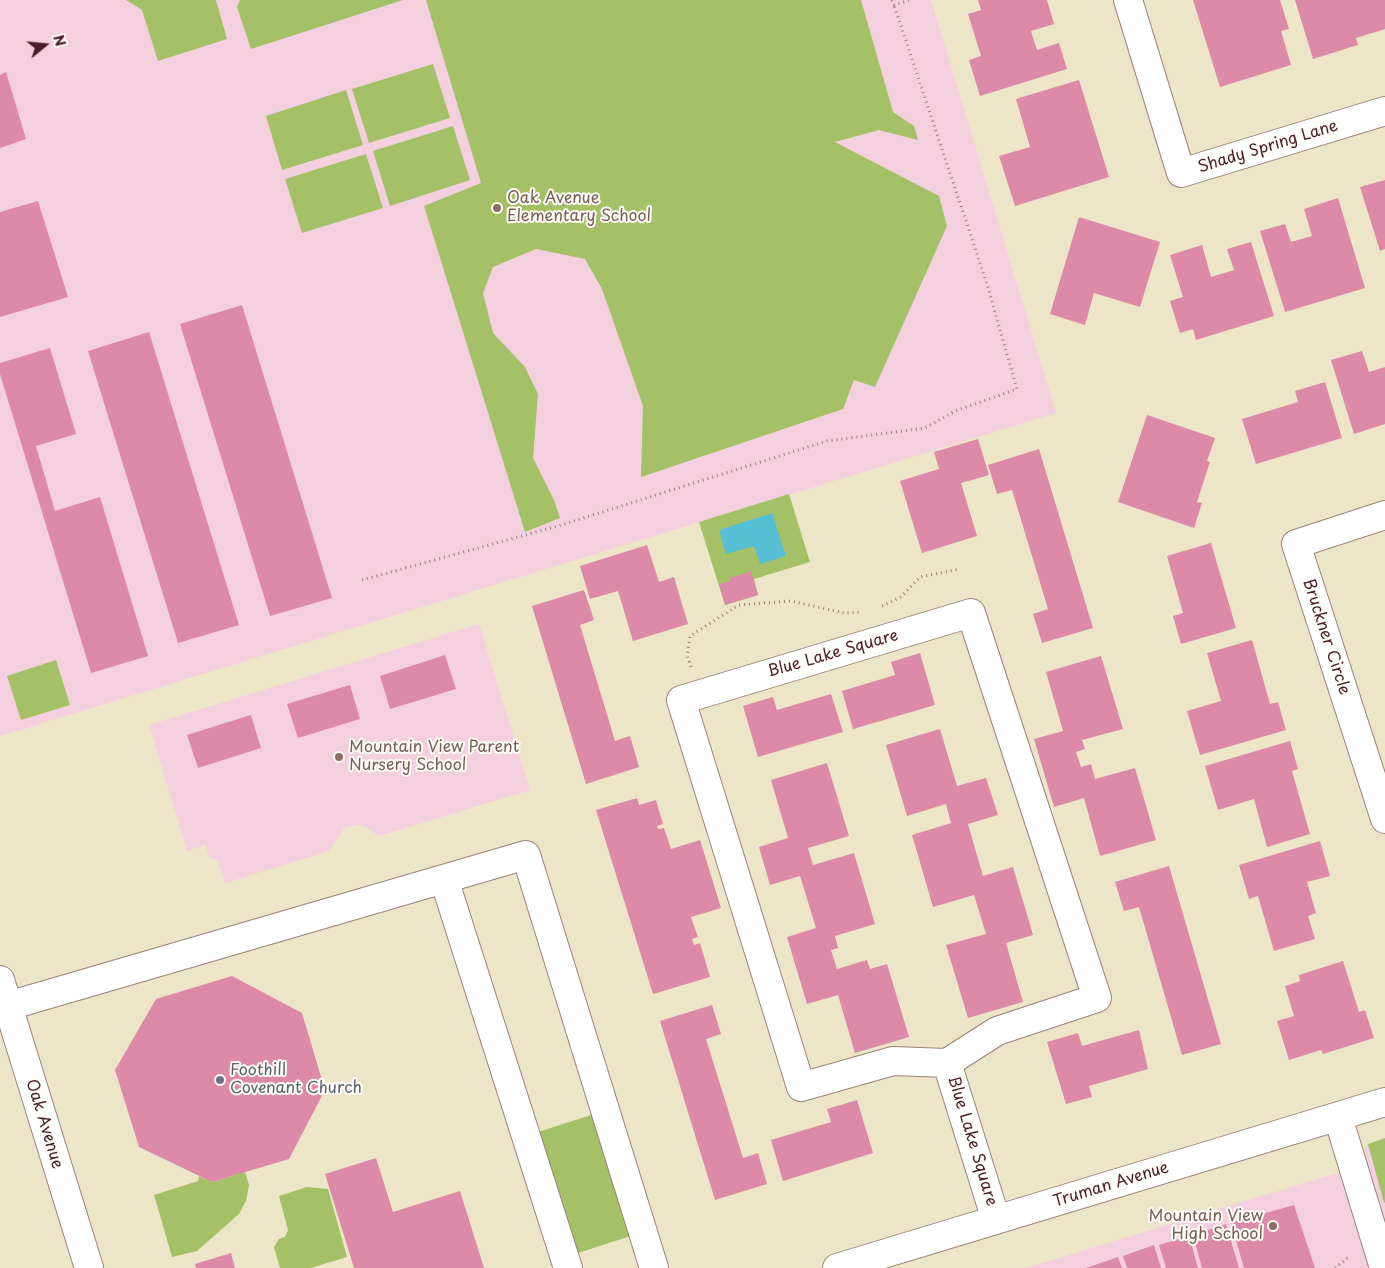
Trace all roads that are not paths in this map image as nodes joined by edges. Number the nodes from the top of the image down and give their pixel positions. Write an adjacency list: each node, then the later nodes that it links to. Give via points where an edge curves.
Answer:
1 (1128, 0): 2 (street, Shady Spring Lane, via 1181,173)
2 (1385, 111)
3 (1385, 515): 4 (street, Bruckner Circle, via 1296,544)
4 (1385, 820)
5 (444, 879): 7 (street); 13 (street); 14 (street, via 526,855)
6 (0, 980): 7 (street, Oak Avenue)
7 (8, 1006): 12 (street, Oak Avenue)
8 (947, 1063): 8 (street, Blue Lake Square, via 997,1031 1097,998 972,613 681,700 801,1088 893,1061); 11 (street, Blue Lake Square)
9 (1385, 1102): 10 (street, Truman Avenue)
10 (1338, 1117): 11 (street, Truman Avenue); 16 (street)
11 (996, 1220): 15 (street, Truman Avenue)
12 (89, 1268)
13 (568, 1268)
14 (654, 1268)
15 (837, 1268)
16 (1384, 1268)

